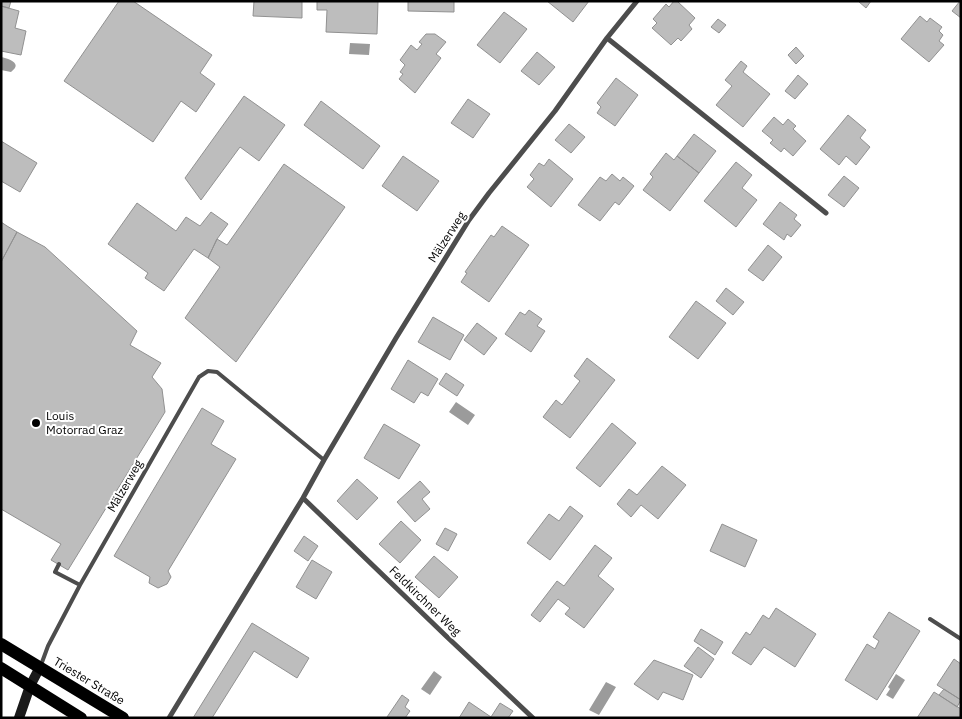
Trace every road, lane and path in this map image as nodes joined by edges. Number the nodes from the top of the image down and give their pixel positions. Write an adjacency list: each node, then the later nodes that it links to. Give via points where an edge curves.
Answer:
1 (637, 1): 2 (street, Mälzerweg)
2 (607, 38): 3 (street); 4 (street, Mälzerweg, via 555,111 469,220)
3 (826, 213)
4 (324, 460): 5 (street, Mälzerweg); 7 (lane, Mälzerweg, via 217,372 208,371 199,377)
5 (303, 498): 17 (street, Mälzerweg); 18 (street, Feldkirchner Weg)
6 (59, 564): 7 (lane, via 55,572)
7 (80, 585): 11 (lane, Triester Straße)
8 (930, 619): 9 (lane)
9 (961, 639)
10 (1, 644): 11 (main road, Triester Straße)
11 (40, 667): 13 (main road); 16 (main road, Triester Straße)
12 (1, 668): 13 (main road)
13 (30, 686): 14 (main road); 15 (main road)
14 (19, 718)
15 (81, 718)
16 (123, 718)
17 (169, 718)
18 (533, 718)

